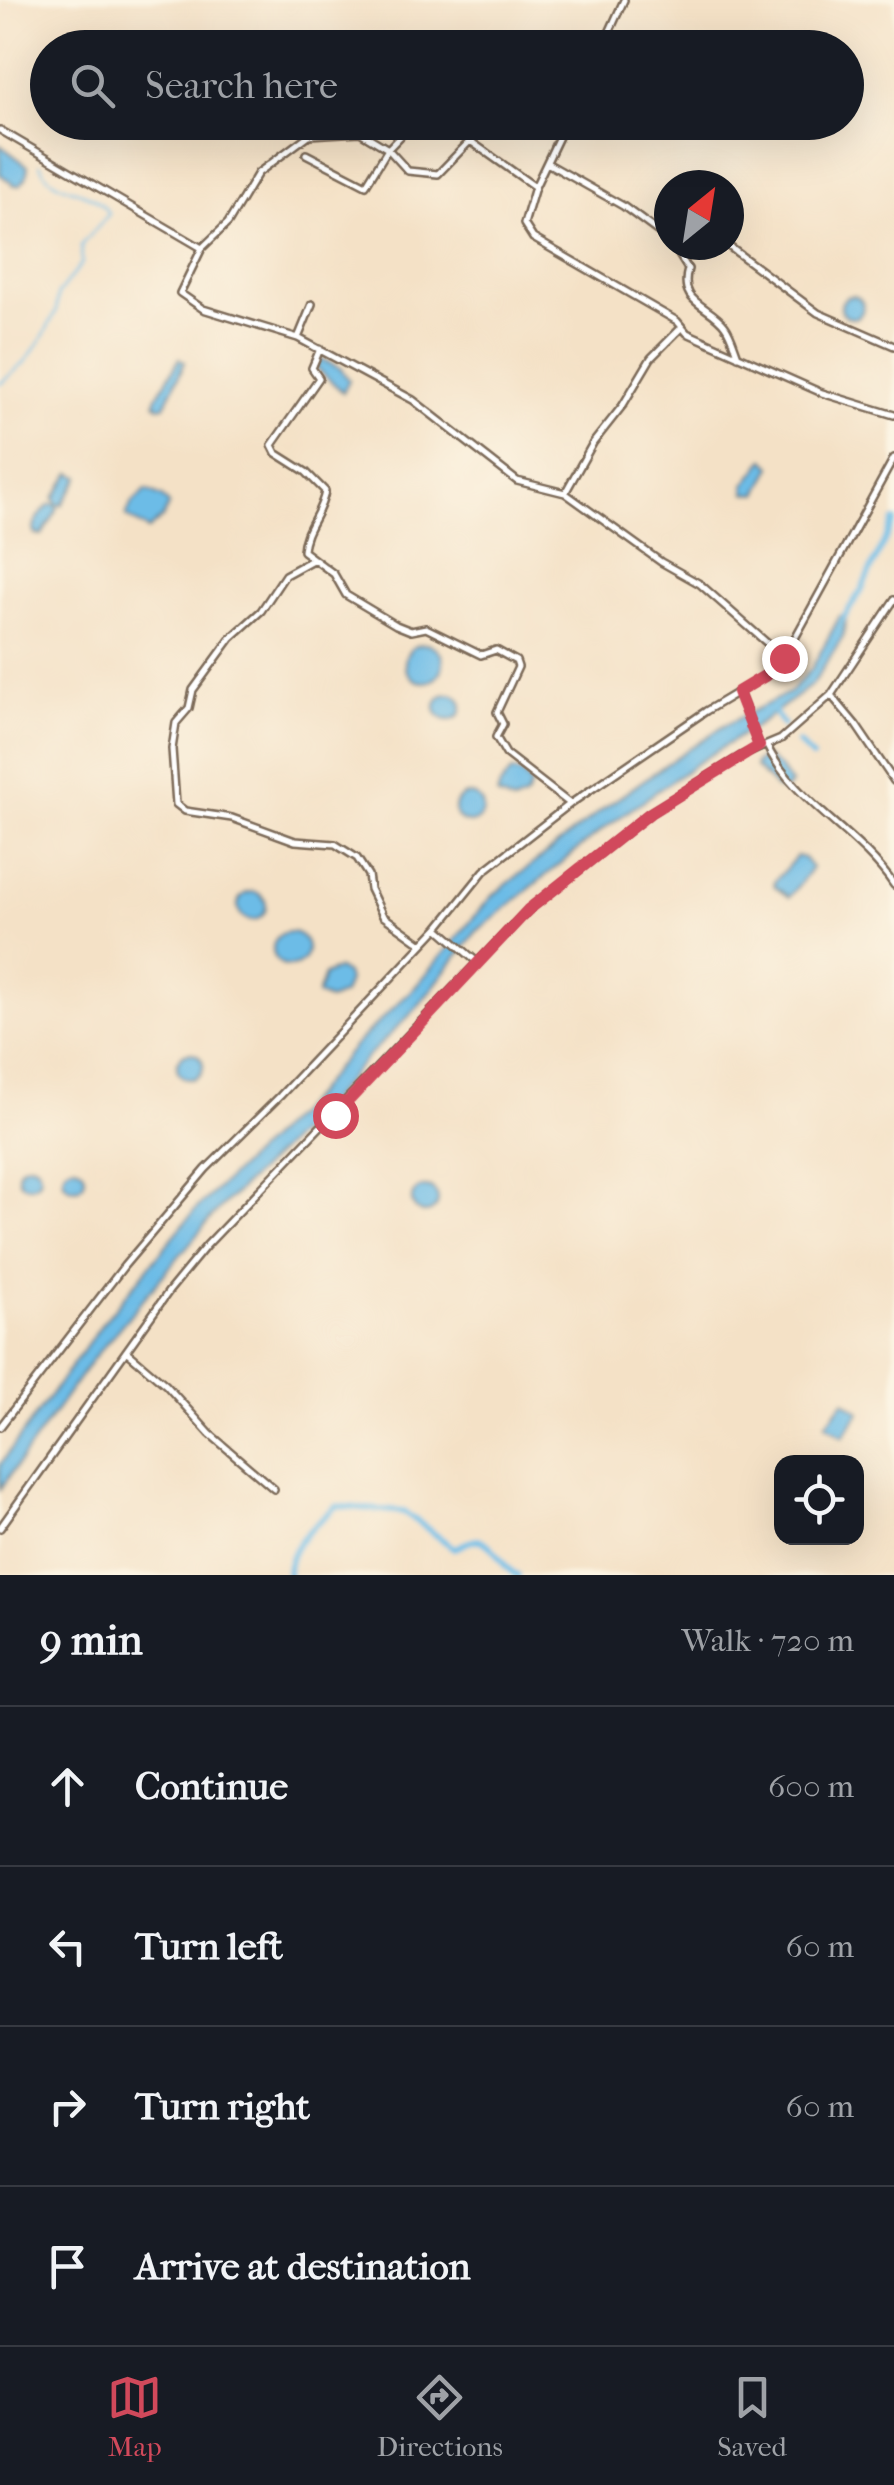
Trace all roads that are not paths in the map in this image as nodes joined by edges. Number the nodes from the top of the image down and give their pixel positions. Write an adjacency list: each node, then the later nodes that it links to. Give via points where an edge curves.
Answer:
1 (624, 0): 2 (street)
2 (610, 30)
3 (0, 130): 14 (street)
4 (302, 140): 14 (street, via 258,173 228,223)
5 (373, 140): 9 (street)
6 (395, 140): 9 (street)
7 (558, 140): 11 (street)
8 (470, 141): 9 (street, via 438,174 408,171); 12 (street)
9 (388, 149): 10 (street, via 366,185)
10 (306, 154)
11 (547, 163): 12 (street); 13 (street)
12 (536, 186): 18 (street, via 524,224 532,238)
13 (654, 230)
14 (202, 248): 19 (street, via 180,288 182,297)
15 (744, 258): 20 (street, via 818,313)
16 (682, 260): 22 (street, via 692,299 724,324)
17 (312, 304): 19 (street)
18 (682, 327): 22 (street); 25 (street, via 651,358)
19 (298, 338): 21 (street)
20 (894, 346)
21 (320, 349): 25 (street, via 413,400 516,481); 26 (street, via 312,368 319,378 272,444 325,491 304,535 303,551)
22 (738, 356): 23 (street)
23 (894, 415)
24 (894, 458): 28 (street)
25 (565, 493): 28 (street, via 700,584)
26 (314, 559): 33 (street, via 346,595 396,624 426,628 481,655 496,650 516,661 497,712 502,724 496,737 506,754); 36 (street, via 285,574 193,690 172,748 176,804 295,841 335,844 368,875 383,916)
27 (894, 600): 30 (street)
28 (784, 658): 29 (street)
29 (738, 692): 31 (street); 33 (street)
30 (831, 695): 31 (street, via 781,739); 32 (street)
31 (763, 746): 34 (street, via 800,790 868,850); 37 (street, via 650,813 528,910)
32 (894, 781)
33 (570, 804): 35 (street, via 484,871)
34 (894, 886)
35 (438, 928): 36 (street); 37 (street)
36 (422, 944): 39 (street, via 206,1169)
37 (478, 963): 38 (street, via 206,1246)
38 (126, 1350): 40 (street); 41 (street)
39 (0, 1427)
40 (274, 1490)
41 (0, 1528)

